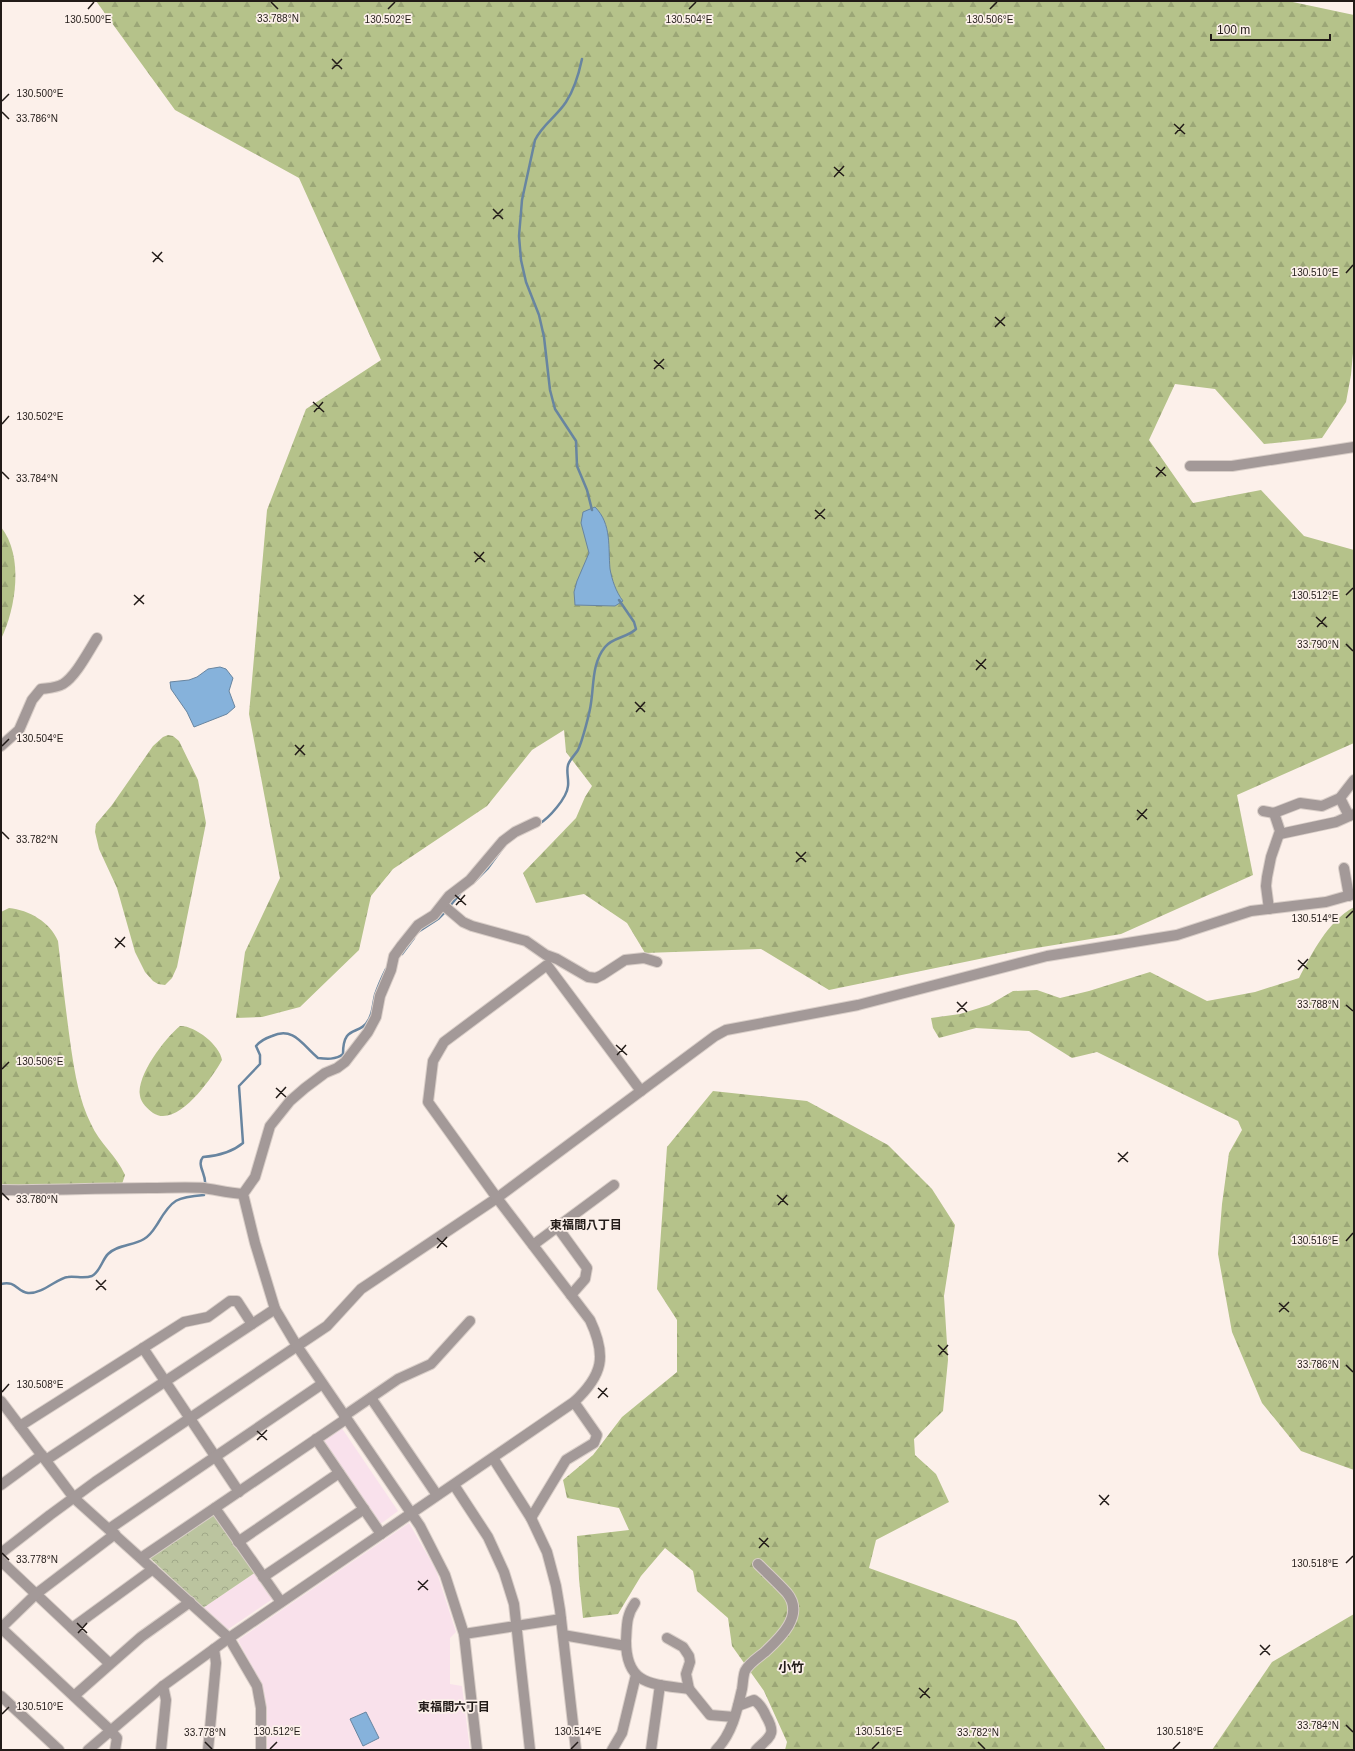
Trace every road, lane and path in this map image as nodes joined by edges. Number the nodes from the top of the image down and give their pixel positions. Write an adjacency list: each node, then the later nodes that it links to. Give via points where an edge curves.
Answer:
1 (1354, 447): 2 (street, via 1232,466)
2 (1190, 466)
3 (98, 638): 4 (street, via 72,677 56,687 41,689 32,700 19,730)
4 (1, 746)
5 (1354, 780): 6 (street)
6 (1340, 798): 8 (street, via 1322,806 1300,803); 9 (street)
7 (1263, 811): 8 (street)
8 (1274, 813): 11 (street)
9 (1352, 815): 11 (street, via 1336,822)
10 (536, 822): 14 (street, via 503,841 470,880 455,891)
11 (1280, 834): 15 (street, via 1266,877)
12 (1344, 868): 13 (street)
13 (1351, 895): 15 (street, via 1326,902)
14 (443, 905): 16 (street, via 463,922 526,940); 21 (street, via 418,926 394,956 380,996 376,1017 359,1044 341,1065 325,1073 290,1101 270,1126 255,1177)
15 (1269, 909): 18 (street, via 1251,911 1178,935 1047,956 858,1005 726,1030)
16 (547, 960): 17 (street, via 557,959 588,977 596,978 625,960 644,958); 18 (street); 22 (street, via 444,1042 433,1061 428,1102)
17 (657, 962)
18 (641, 1091): 22 (street)
19 (614, 1185): 23 (street)
20 (1, 1190): 21 (street, via 204,1188)
21 (243, 1194): 26 (street)
22 (497, 1198): 24 (street); 29 (street, via 367,1285 353,1296 327,1326)
23 (558, 1228): 24 (street); 25 (street, via 587,1268 585,1279)
24 (533, 1245): 25 (street)
25 (571, 1295): 35 (street, via 590,1320 601,1352 595,1377 587,1390)
26 (275, 1309): 28 (street); 29 (street)
27 (470, 1322): 33 (street, via 431,1364 398,1379)
28 (252, 1324): 30 (street, via 237,1301 230,1301 208,1317 184,1322); 31 (street)
29 (297, 1346): 32 (street); 37 (street)
30 (143, 1348): 31 (street); 38 (street)
31 (165, 1382): 37 (street); 41 (street)
32 (322, 1384): 36 (street); 40 (street)
33 (372, 1398): 36 (street); 47 (street)
34 (1, 1401): 38 (street)
35 (574, 1402): 42 (street); 52 (street, via 597,1435 594,1442 566,1460)
36 (345, 1418): 39 (street); 51 (street)
37 (190, 1419): 40 (street); 48 (street)
38 (20, 1426): 41 (street)
39 (316, 1439): 43 (street); 46 (street)
40 (216, 1457): 46 (street); 53 (street)
41 (44, 1458): 44 (street); 48 (street)
42 (494, 1458): 45 (street); 52 (street)
43 (339, 1473): 50 (street); 55 (street)
44 (1, 1485)
45 (454, 1485): 47 (street); 67 (street, via 488,1537 504,1572 514,1604)
46 (239, 1492): 49 (street)
47 (437, 1495): 51 (street)
48 (74, 1498): 53 (street); 56 (street)
49 (215, 1508): 55 (street); 57 (street)
50 (364, 1509): 54 (street); 61 (street)
51 (411, 1514): 54 (street); 70 (street, via 434,1550 446,1575)
52 (531, 1518): 66 (street, via 547,1552)
53 (112, 1532): 57 (street); 62 (street)
54 (381, 1534): 64 (street)
55 (238, 1542): 61 (street)
56 (1, 1553)
57 (141, 1558): 60 (street)
58 (1, 1561): 62 (street)
59 (758, 1564): 83 (street, via 788,1594 792,1616 791,1623 782,1634 746,1671)
60 (153, 1569): 63 (street); 69 (street)
61 (263, 1577): 64 (street)
62 (36, 1594): 68 (street); 69 (street)
63 (190, 1602): 72 (street); 76 (street)
64 (281, 1602): 72 (street)
65 (635, 1603): 74 (street, via 628,1616)
66 (561, 1619): 67 (street); 71 (street)
67 (516, 1627): 70 (street); 93 (street)
68 (1, 1628): 82 (street)
69 (72, 1628): 76 (street)
70 (464, 1634): 92 (street)
71 (564, 1635): 74 (street); 94 (street)
72 (229, 1638): 75 (street); 91 (street, via 257,1686 261,1708)
73 (667, 1638): 80 (street, via 683,1647 689,1656 686,1674)
74 (626, 1646): 77 (street, via 627,1657)
75 (214, 1650): 79 (street); 90 (street, via 216,1663)
76 (109, 1663): 82 (street)
77 (636, 1675): 78 (street); 95 (street, via 622,1733)
78 (660, 1685): 80 (street); 96 (street)
79 (163, 1686): 85 (street); 89 (street, via 166,1700)
80 (689, 1689): 84 (street, via 710,1715)
81 (1, 1696): 86 (street)
82 (74, 1696): 85 (street)
83 (738, 1706): 84 (street); 98 (street, via 754,1700 760,1704 772,1727 771,1735)
84 (734, 1717): 97 (street, via 729,1734)
85 (110, 1730): 87 (street); 88 (street, via 117,1738)
86 (59, 1750)
87 (88, 1750)
88 (115, 1750)
89 (161, 1750)
90 (208, 1750)
91 (260, 1750)
92 (477, 1750)
93 (530, 1750)
94 (576, 1750)
95 (612, 1750)
96 (651, 1750)
97 (716, 1750)
98 (756, 1750)

